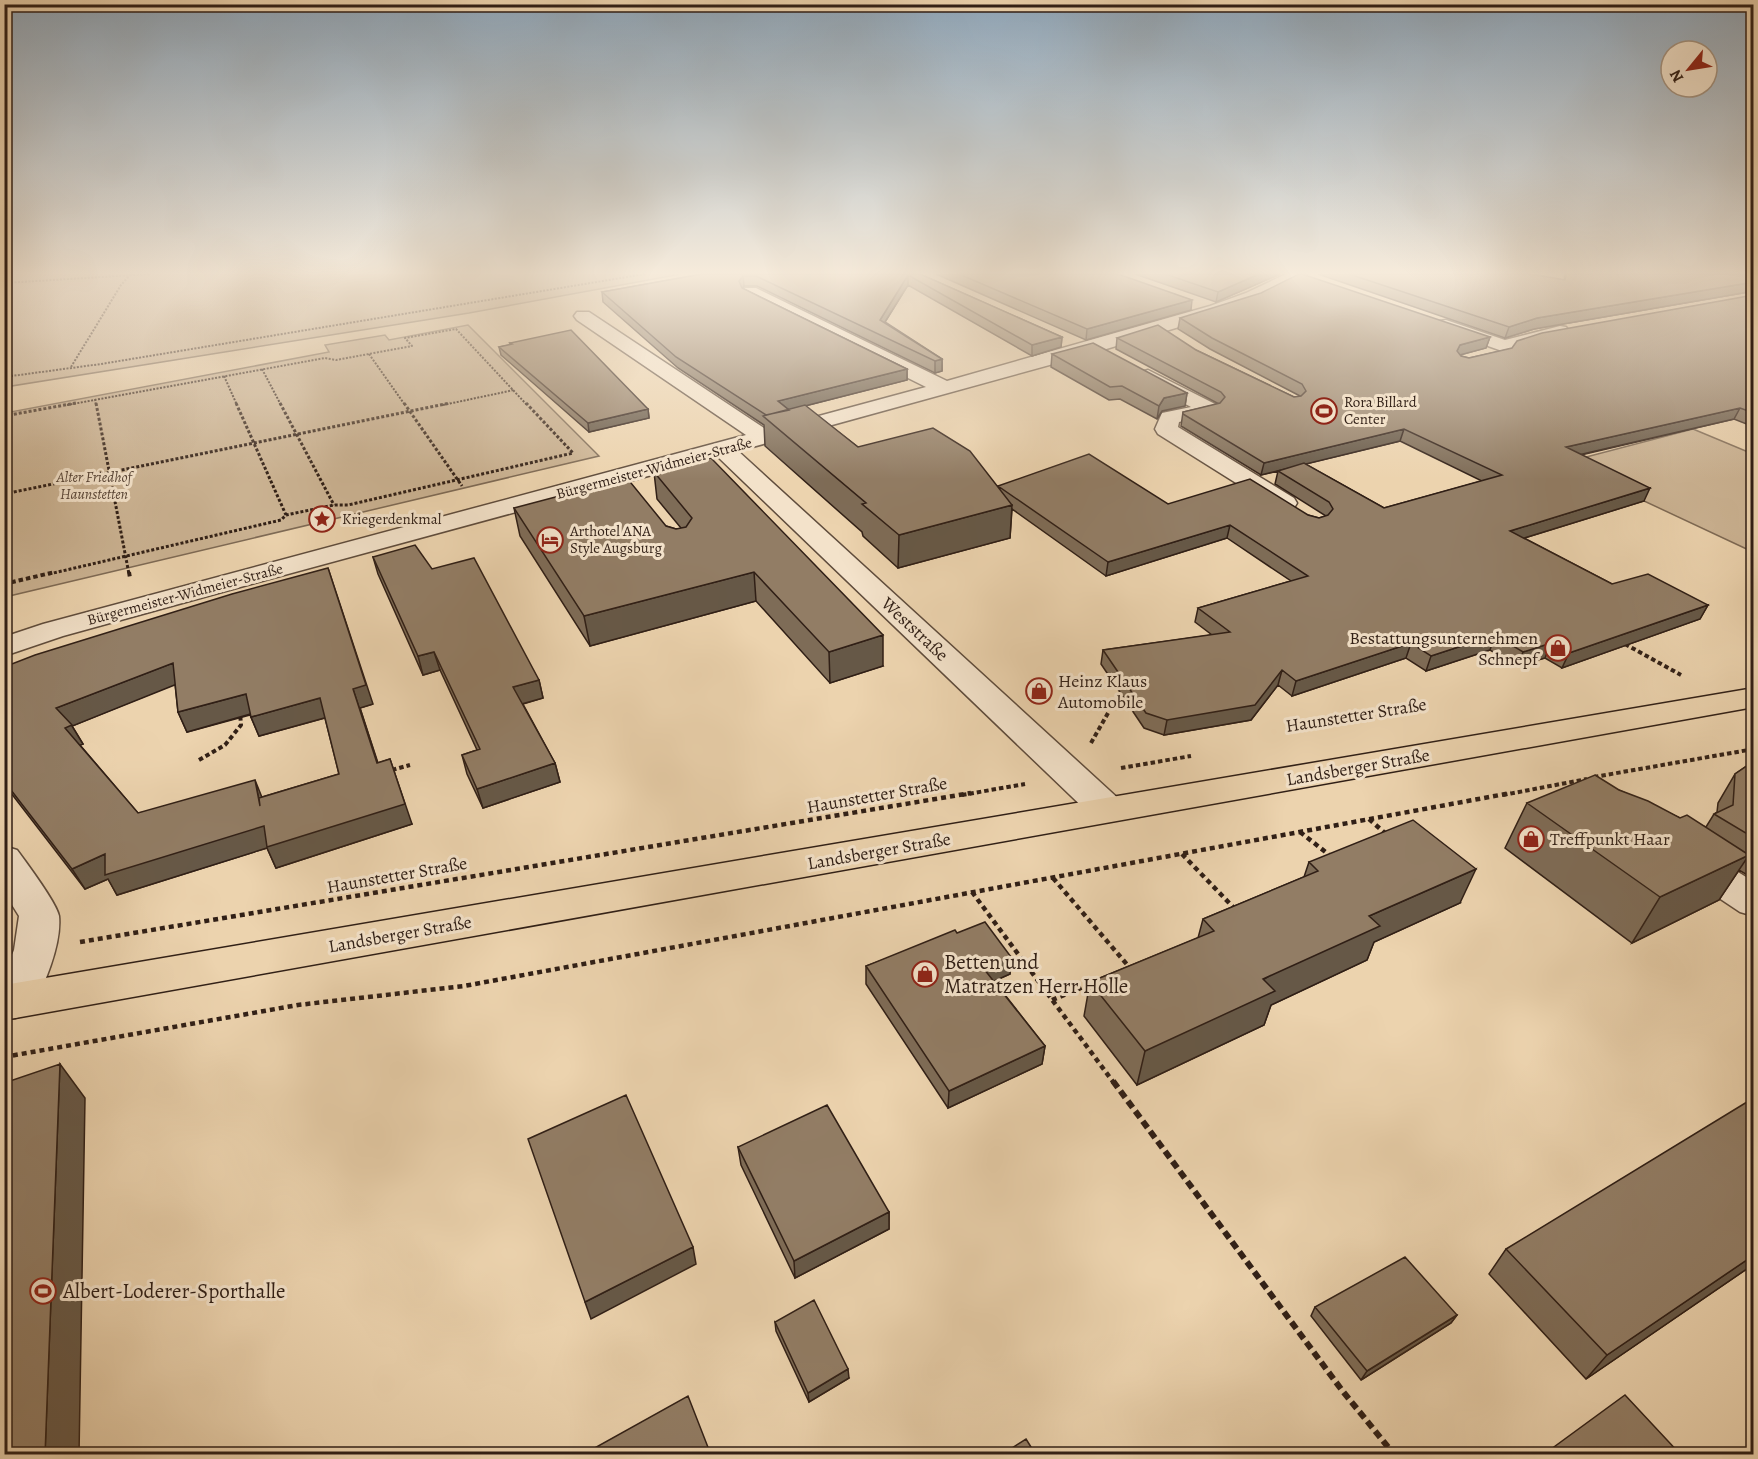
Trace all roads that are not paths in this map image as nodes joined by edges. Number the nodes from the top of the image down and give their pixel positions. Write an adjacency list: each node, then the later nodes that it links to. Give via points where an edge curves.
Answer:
1 (622, 342): 11 (street)
2 (852, 342): 10 (street)
3 (1075, 342): 8 (street)
4 (1116, 342): 8 (street, Bürgermeister-Widmeier-Straße)
5 (1494, 342): 7 (street)
6 (1516, 342): 7 (street)
7 (1505, 346): 9 (street, via 1501,353)
8 (1090, 347): 10 (street, Bürgermeister-Widmeier-Straße); 15 (street, via 1210,409 1170,418 1166,429)
9 (1483, 357)
10 (945, 388): 11 (street, Bürgermeister-Widmeier-Straße)
11 (765, 438): 12 (street, Bürgermeister-Widmeier-Straße)
12 (722, 449): 13 (street, Bürgermeister-Widmeier-Straße); 20 (street, Weststraße)
13 (623, 476): 14 (street); 16 (street, Bürgermeister-Widmeier-Straße)
14 (640, 496)
15 (1306, 516)
16 (53, 630): 17 (street); 18 (street, Bürgermeister-Widmeier-Straße)
17 (4, 637)
18 (4, 647)
19 (1741, 699): 20 (main road, Landsberger Straße)
20 (1108, 810): 24 (main road, Landsberger Straße)
21 (1668, 845): 23 (street)
22 (4, 859): 24 (street, via 39,915 35,950)
23 (1754, 902)
24 (10, 1002)

